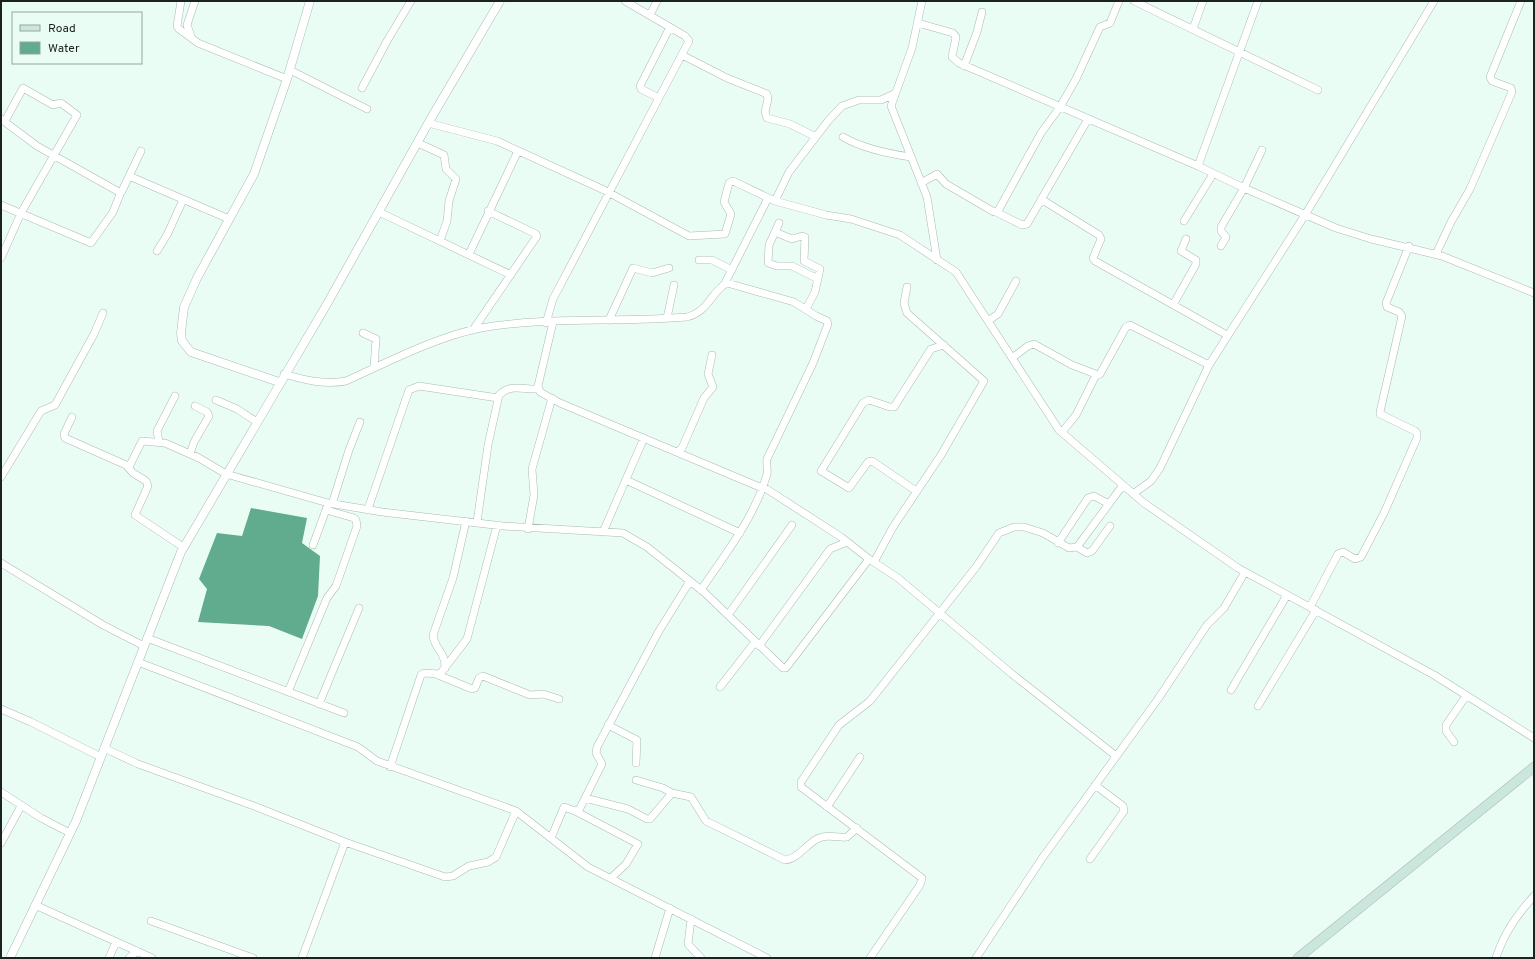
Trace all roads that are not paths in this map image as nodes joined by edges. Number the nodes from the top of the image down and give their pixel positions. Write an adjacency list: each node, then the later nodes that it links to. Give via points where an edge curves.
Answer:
1 (181, 1): 20 (street, via 177,26)
2 (195, 1): 20 (street, via 187,26)
3 (310, 1): 24 (street)
4 (411, 1): 26 (street, via 386,41)
5 (500, 1): 34 (street)
6 (625, 1): 16 (street)
7 (657, 1): 16 (street)
8 (922, 1): 17 (street)
9 (1119, 1): 30 (street, via 1110,23 1100,27 1081,71)
10 (1134, 1): 19 (street)
11 (1203, 1): 19 (street)
12 (1258, 1): 21 (street)
13 (1434, 1): 59 (street)
14 (1521, 1): 70 (street, via 1490,77 1492,81 1511,88 1512,92 1470,189)
15 (982, 12): 23 (street)
16 (650, 15): 18 (street)
17 (918, 23): 23 (street, via 953,33 956,37 952,57); 28 (street, via 912,48)
18 (670, 27): 22 (street, via 688,38 688,45); 29 (street, via 640,86 641,89)
19 (1193, 29): 21 (street)
20 (193, 39): 25 (street)
21 (1239, 53): 27 (street); 43 (street)
22 (682, 55): 29 (street); 35 (street, via 767,94 765,112 768,118 790,124)
23 (964, 66): 30 (street)
24 (290, 70): 25 (street); 31 (street)
25 (288, 79): 60 (street, via 254,174)
26 (362, 88)
27 (1318, 90)
28 (894, 94): 35 (street, via 881,100 859,100 845,104); 42 (street, via 891,110)
29 (659, 98): 49 (street)
30 (1060, 107): 32 (street); 57 (street, via 1041,133)
31 (367, 109)
32 (1088, 119): 43 (street); 51 (street)
33 (2, 120): 41 (street, via 37,146); 41 (street, via 23,88 53,105 59,102 76,113)
34 (428, 123): 37 (street); 40 (street, via 497,141)
35 (816, 137): 53 (street, via 789,172)
36 (843, 137): 42 (street, via 889,154)
37 (418, 143): 56 (street); 65 (street, via 444,156 446,169 456,179)
38 (1262, 150): 47 (street)
39 (141, 151): 45 (street)
40 (518, 151): 49 (street); 55 (street)
41 (53, 154): 48 (street); 58 (street)
42 (910, 157): 46 (street)
43 (1198, 166): 44 (street)
44 (1213, 174): 47 (street); 61 (street)
45 (129, 176): 48 (street); 52 (street)
46 (921, 183): 57 (street, via 937,174 946,184); 73 (street, via 927,197)
47 (1244, 188): 59 (street); 66 (street, via 1221,227 1226,237)
48 (121, 192): 58 (street, via 113,212 91,243)
49 (609, 193): 50 (street, via 692,236 725,234 731,214 724,202 730,181); 89 (street, via 553,300)
50 (768, 198): 53 (street); 75 (street)
51 (1041, 199): 57 (street, via 1024,225); 83 (street, via 1099,235 1101,239 1093,258 1095,262)
52 (183, 200): 60 (street); 68 (street, via 167,236)
53 (775, 201): 73 (street, via 826,215 851,218 900,235)
54 (1, 205): 58 (street)
55 (488, 211): 69 (street); 76 (street, via 537,236)
56 (379, 212): 65 (street); 98 (street)
57 (996, 212)
58 (21, 213): 71 (street)
59 (1305, 214): 67 (street, via 1343,230); 92 (street)
60 (228, 219): 100 (street, via 184,307 181,322 182,341 191,352)
61 (1184, 221)
62 (779, 223): 63 (street)
63 (775, 232): 77 (street, via 792,238 805,237 803,259 820,269); 77 (street, via 767,252 768,263 792,266)
64 (1186, 240): 83 (street, via 1181,251 1196,260 1196,264)
65 (440, 241): 69 (street)
66 (1221, 246)
67 (1409, 246): 70 (street); 146 (street, via 1386,303 1387,307 1402,316 1380,414 1415,431 1417,438 1384,513 1361,557 1355,559 1341,552 1338,554)
68 (157, 251)
69 (469, 254): 76 (street)
70 (1436, 254): 82 (street)
71 (1, 258)
72 (699, 260): 75 (street, via 712,260)
73 (937, 260): 88 (street, via 956,272)
74 (669, 268): 87 (street, via 652,273 633,268)
75 (732, 270): 80 (street)
76 (511, 275): 90 (street)
77 (818, 279): 84 (street, via 815,292)
78 (1016, 281): 88 (street, via 998,314)
79 (674, 285): 86 (street)
80 (724, 285): 84 (street, via 730,284 794,302); 86 (street, via 703,310 695,315)
81 (907, 287): 93 (street, via 904,303 907,313)
82 (1534, 293)
83 (1172, 305): 92 (street)
84 (806, 309): 120 (street, via 827,320 828,324 813,363 767,459 767,474)
85 (103, 313): 117 (street, via 55,405 40,411)
86 (667, 318): 87 (street)
87 (610, 320): 89 (street)
88 (988, 321): 95 (street)
89 (549, 322): 90 (street); 101 (street)
90 (473, 330): 97 (street)
91 (363, 333): 97 (street, via 376,339)
92 (1227, 335): 96 (street)
93 (944, 344): 121 (street, via 984,381 941,455); 121 (street, via 931,349 894,407 890,408 869,400 863,403 821,471 849,488 868,462 872,461)
94 (712, 355): 113 (street, via 708,374 713,387 704,398)
95 (1012, 358): 99 (street, via 1034,344 1072,365); 110 (street)
96 (1208, 365): 99 (street, via 1130,325 1126,327 1100,374); 122 (street, via 1160,468)
97 (374, 368): 98 (street, via 346,380 333,382 309,381)
98 (284, 374): 100 (street)
99 (1096, 374): 110 (street, via 1076,415)
100 (279, 382): 108 (street)
101 (538, 389): 103 (street, via 513,388 502,392); 104 (street)
102 (175, 396): 112 (street, via 157,431)
103 (498, 398): 125 (street, via 419,386 409,390); 127 (street, via 488,445)
104 (552, 398): 111 (street); 131 (street, via 532,469 534,495)
105 (216, 400): 108 (street)
106 (195, 406): 114 (street, via 207,412 208,416)
107 (72, 417): 115 (street, via 64,434 65,438)
108 (257, 422): 116 (street)
109 (360, 422): 124 (street)
110 (1062, 432): 119 (street)
111 (644, 438): 113 (street); 118 (street)
112 (159, 442): 114 (street); 115 (street, via 142,441)
113 (678, 452): 120 (street)
114 (190, 454): 116 (street)
115 (129, 467): 137 (street, via 133,473 148,483 135,511 137,517)
116 (226, 474): 124 (street); 137 (street)
117 (1, 477)
118 (626, 480): 132 (street); 133 (street)
119 (1123, 485): 122 (street); 123 (street)
120 (762, 487): 133 (street); 134 (street)
121 (916, 490): 139 (street)
122 (1133, 494): 141 (street)
123 (1109, 504): 135 (street, via 1094,496 1088,498); 138 (street)
124 (329, 506): 125 (street); 136 (street); 156 (street, via 354,518 357,526 336,586 327,598)
125 (368, 510): 126 (street)
126 (466, 521): 127 (street); 152 (street, via 453,578 433,635 436,647 444,656)
127 (477, 522): 128 (street)
128 (497, 525): 131 (street); 152 (street, via 467,639)
129 (792, 525): 148 (street)
130 (1110, 526): 138 (street, via 1092,551 1087,553)
131 (528, 529): 132 (street)
132 (603, 532): 142 (street, via 618,532 628,536 647,547)
133 (740, 533): 143 (street)
134 (847, 542): 139 (street); 150 (street, via 830,549)
135 (1058, 543): 138 (street, via 1069,548); 147 (street, via 1043,533 1024,527 1014,527 998,533 979,563)
136 (313, 544)
137 (183, 547): 149 (street)
138 (1077, 547)
139 (872, 561): 147 (street, via 898,578); 150 (street, via 786,668 780,667)
140 (1, 563): 149 (street, via 102,625)
141 (1245, 572): 144 (street); 167 (street, via 1224,608 1207,626)
142 (690, 581): 143 (street); 163 (street, via 659,631)
143 (700, 590): 148 (street)
144 (1287, 595): 146 (street); 155 (street)
145 (359, 608): 159 (street)
146 (1313, 609): 157 (street, via 1434,675); 160 (street)
147 (940, 613): 167 (street); 179 (street, via 870,700 839,725 801,782 802,788)
148 (728, 615): 150 (street)
149 (145, 642): 151 (street); 156 (street)
150 (757, 644): 154 (street)
151 (138, 662): 166 (street); 171 (street, via 358,747 377,762)
152 (445, 668): 153 (street)
153 (438, 675): 158 (street, via 472,689 483,676 530,695 543,694); 171 (street, via 424,673 418,680)
154 (720, 687)
155 (1231, 690)
156 (288, 692): 159 (street)
157 (1466, 696): 164 (street); 165 (street, via 1446,725 1446,731)
158 (558, 699)
159 (319, 704): 162 (street)
160 (1258, 706)
161 (1, 709): 168 (street)
162 (344, 713)
163 (608, 725): 170 (street, via 637,740); 177 (street, via 596,750 601,766)
164 (1534, 738)
165 (1454, 742)
166 (104, 748): 168 (street); 185 (street, via 144,766)
167 (1116, 756): 174 (street)
168 (101, 757): 183 (street)
169 (860, 757): 179 (street)
170 (636, 763)
171 (390, 767): 180 (street)
172 (1534, 767): 207 (main road)
173 (636, 780): 176 (street)
174 (1095, 785): 187 (street, via 1124,806 1124,811); 206 (street, via 1043,857)
175 (1, 792): 178 (street)
176 (672, 793): 177 (street, via 650,819 628,809); 182 (street, via 691,797 706,821 784,860 820,838 834,835 846,837)
177 (585, 798): 181 (street)
178 (21, 806): 183 (street); 186 (street)
179 (827, 807): 182 (street)
180 (516, 811): 184 (street); 185 (street, via 496,857 488,862 469,866 450,877)
181 (577, 812): 184 (street, via 564,807); 188 (street, via 638,844 626,864)
182 (857, 828): 205 (street, via 922,878 920,885)
183 (70, 833): 190 (street)
184 (551, 838): 188 (street, via 588,867)
185 (344, 842): 201 (street)
186 (1, 843)
187 (1090, 859)
188 (611, 878): 191 (street)
189 (1533, 899): 208 (street, via 1505,934)
190 (35, 905): 194 (street); 196 (street)
191 (670, 908): 192 (street); 202 (street)
192 (691, 919): 203 (street, via 688,944); 204 (street)
193 (151, 921): 200 (street)
194 (116, 942): 195 (street); 197 (street)
195 (137, 951): 198 (street); 199 (street)
196 (10, 958)
197 (109, 958)
198 (129, 958)
199 (152, 958)
200 (253, 958)
201 (302, 958)
202 (655, 958)
203 (701, 958)
204 (768, 958)
205 (870, 958)
206 (976, 958)
207 (1298, 958)
208 (1496, 958)

